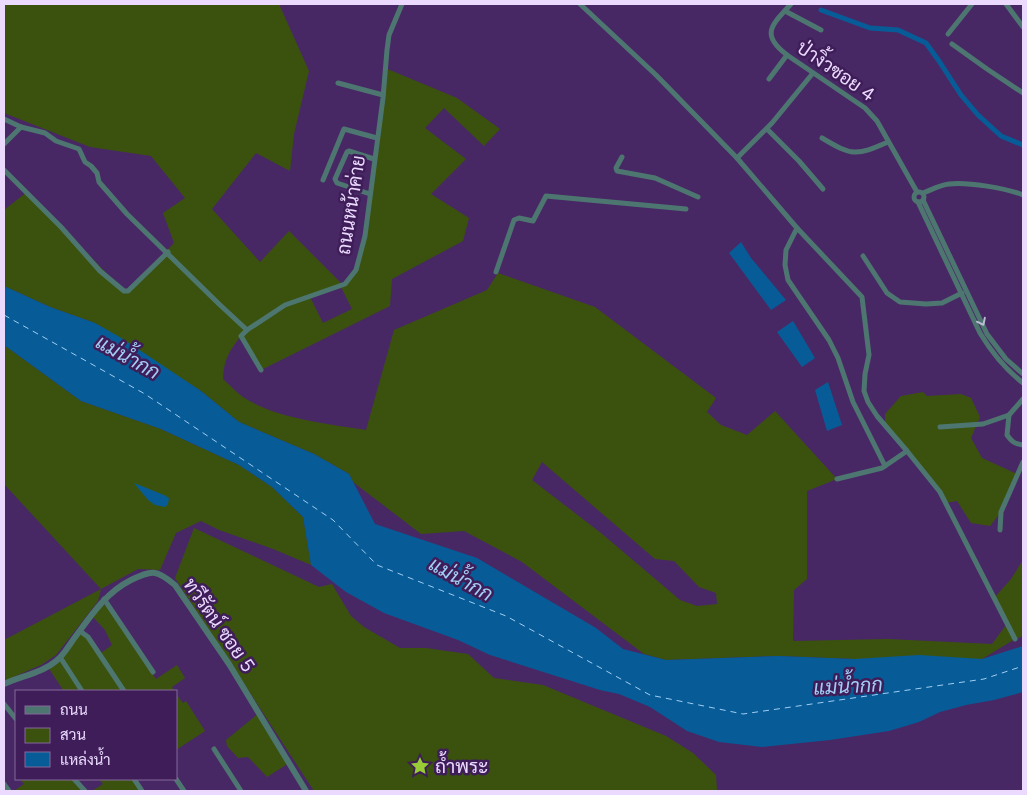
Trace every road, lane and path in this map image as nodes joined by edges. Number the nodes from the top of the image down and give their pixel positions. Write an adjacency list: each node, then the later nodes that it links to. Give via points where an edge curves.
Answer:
1 (402, 4): 16 (street, ถนนหน้าค่าย, via 390,35)
2 (580, 4): 25 (street, via 656,75)
3 (791, 4): 6 (street, ป่างิ้วซอย 4)
4 (972, 4): 9 (street)
5 (1006, 4): 7 (street)
6 (785, 11): 8 (street); 11 (street, ป่างิ้วซอย 4, via 770,31 776,47)
7 (1023, 27)
8 (821, 30)
9 (948, 34)
10 (952, 44): 15 (street)
11 (787, 55): 12 (street, ป่างิ้วซอย 4); 13 (street)
12 (814, 73): 19 (street); 22 (street, ป่างิ้วซอย 4, via 865,108 877,121)
13 (768, 79)
14 (338, 83): 16 (street)
15 (1023, 93)
16 (383, 95): 20 (street, ถนนหน้าค่าย)
17 (4, 119): 18 (street)
18 (21, 127): 23 (street); 37 (street, via 45,133 56,141 79,149 85,162 97,173 99,182 127,214)
19 (766, 129): 25 (street); 29 (street)
20 (377, 138): 26 (street, ถนนหน้าค่าย); 28 (street, via 344,128)
21 (822, 138): 22 (street, via 843,151 855,153)
22 (888, 142): 30 (street, ป่างิ้วซอย 4)
23 (4, 144)
24 (622, 157): 33 (street, via 616,168 618,171 655,178)
25 (737, 158): 36 (street)
26 (374, 159): 31 (street, ถนนหน้าค่าย); 31 (street, via 347,152 335,179 336,183)
27 (4, 170): 37 (street, via 100,271 124,291 128,291)
28 (323, 180)
29 (823, 189)
30 (920, 193): 32 (street, via 950,184 991,187); 34 (street); 34 (street, via 914,197)
31 (370, 194): 41 (street, ถนนหน้าค่าย, via 365,236 356,270 345,284 285,305)
32 (1023, 195)
33 (698, 198)
34 (920, 201): 40 (street); 43 (street, one-way to 43, via 987,334 1006,359)
35 (686, 209): 39 (street, via 546,196 533,221 514,220)
36 (798, 228): 49 (street, via 862,297 869,355 864,391 876,416); 51 (street, via 786,250 788,280 829,340 853,402)
37 (168, 252): 41 (street)
38 (863, 256): 40 (street, via 886,293 900,302 942,303)
39 (496, 272)
40 (962, 293): 44 (street, via 990,350)
41 (247, 330): 42 (street, via 241,336)
42 (260, 370)
43 (1023, 374)
44 (1023, 383)
45 (1023, 399): 46 (street)
46 (1008, 415): 47 (street, via 983,424); 48 (street, via 1008,435 1013,442)
47 (940, 427)
48 (1023, 445)
49 (907, 451): 51 (street); 56 (street, via 940,492)
50 (1023, 462): 53 (street, via 1001,512)
51 (885, 466): 52 (street)
52 (837, 479)
53 (1000, 530)
54 (104, 599): 55 (street, ทวีรัตน์ ซอย 5); 58 (street); 74 (street, ทวีรัตน์ ซอย 5, via 125,583 148,572 163,575 175,585 229,664)
55 (80, 631): 57 (street, ทวีรัตน์ ซอย 5); 61 (street, via 88,637)
56 (1015, 639)
57 (60, 657): 59 (street, ทวีรัตน์ ซอย 5, via 43,670); 60 (street)
58 (153, 672)
59 (4, 684)
60 (81, 690)
61 (123, 690)
62 (4, 704): 63 (street)
63 (15, 718)
64 (214, 749): 73 (street)
65 (75, 780): 70 (street)
66 (135, 780): 71 (street)
67 (177, 780): 72 (street)
68 (4, 784): 69 (street)
69 (9, 791)
70 (85, 791)
71 (142, 791)
72 (184, 791)
73 (241, 791)
74 (306, 791)

